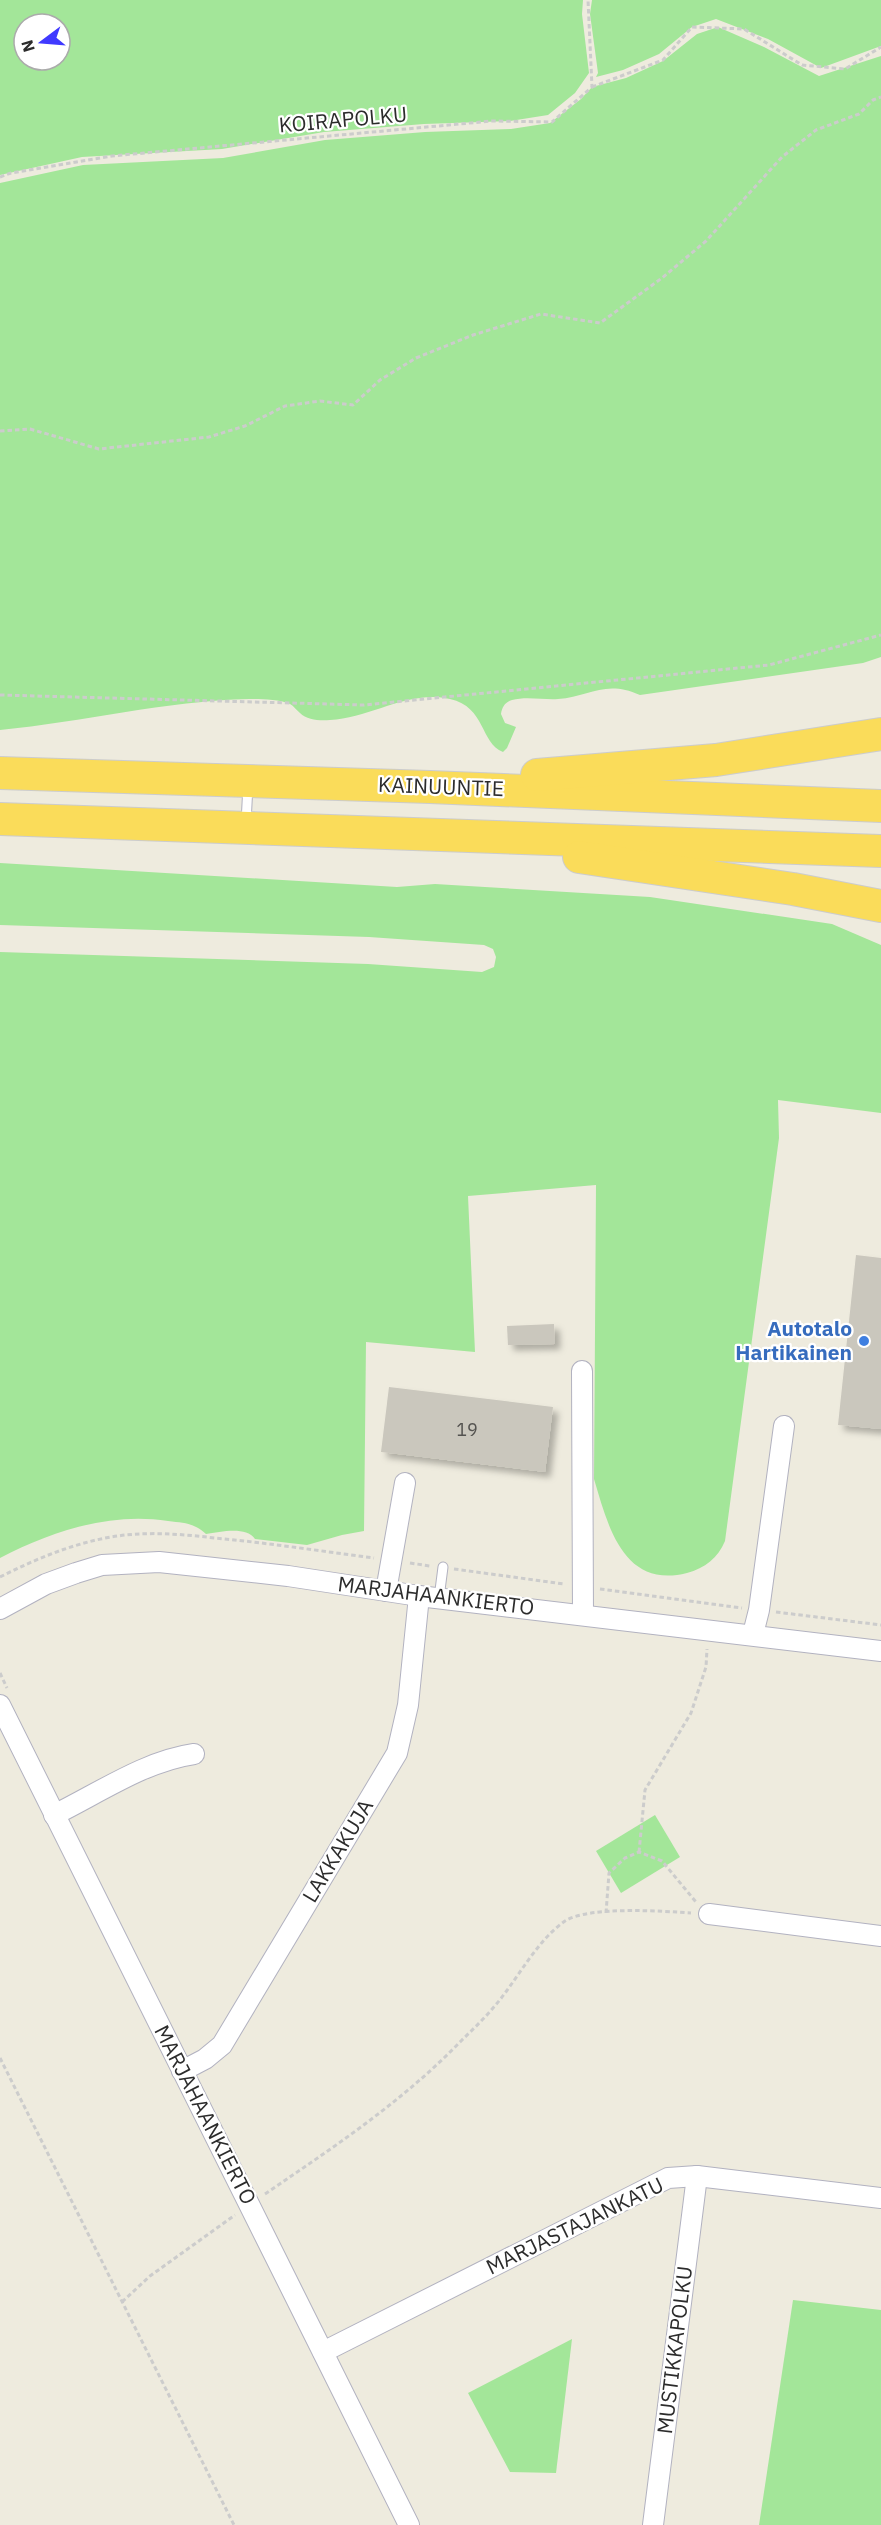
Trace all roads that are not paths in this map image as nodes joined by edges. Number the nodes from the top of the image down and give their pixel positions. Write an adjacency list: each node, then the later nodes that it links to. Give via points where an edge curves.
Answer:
1 (881, 734): 4 (highway, via 716,760)
2 (0, 772): 3 (highway, KAINUUNTIE)
3 (248, 780): 4 (highway, KAINUUNTIE); 7 (lane)
4 (430, 786): 5 (highway, KAINUUNTIE)
5 (881, 806)
6 (0, 819): 7 (highway)
7 (246, 827): 8 (highway)
8 (414, 833): 9 (highway); 10 (highway, via 782,887)
9 (881, 851)
10 (881, 906)
11 (582, 1371): 18 (street)
12 (784, 1426): 19 (street)
13 (405, 1483): 15 (street)
14 (443, 1567): 16 (lane)
15 (386, 1591): 16 (street, MARJAHAANKIERTO); 17 (street, MARJAHAANKIERTO, via 196,1564 128,1563 102,1565 46,1584)
16 (429, 1597): 18 (street, MARJAHAANKIERTO); 26 (street, LAKKAKUJA, via 397,1753 222,2045)
17 (0, 1610)
18 (583, 1615): 19 (street, MARJAHAANKIERTO)
19 (753, 1634): 20 (street, MARJAHAANKIERTO)
20 (881, 1651)
21 (0, 1705): 23 (street, MARJAHAANKIERTO)
22 (194, 1754): 23 (street, via 149,1767)
23 (54, 1815): 26 (street, MARJAHAANKIERTO)
24 (709, 1914): 25 (street)
25 (881, 1936)
26 (182, 2071): 29 (street, MARJAHAANKIERTO)
27 (697, 2176): 28 (street, MARJASTAJANKATU); 29 (street, MARJASTAJANKATU, via 668,2178); 31 (street, MUSTIKKAPOLKU)
28 (881, 2198)
29 (322, 2352): 30 (street, MARJAHAANKIERTO)
30 (409, 2525)
31 (653, 2525)

